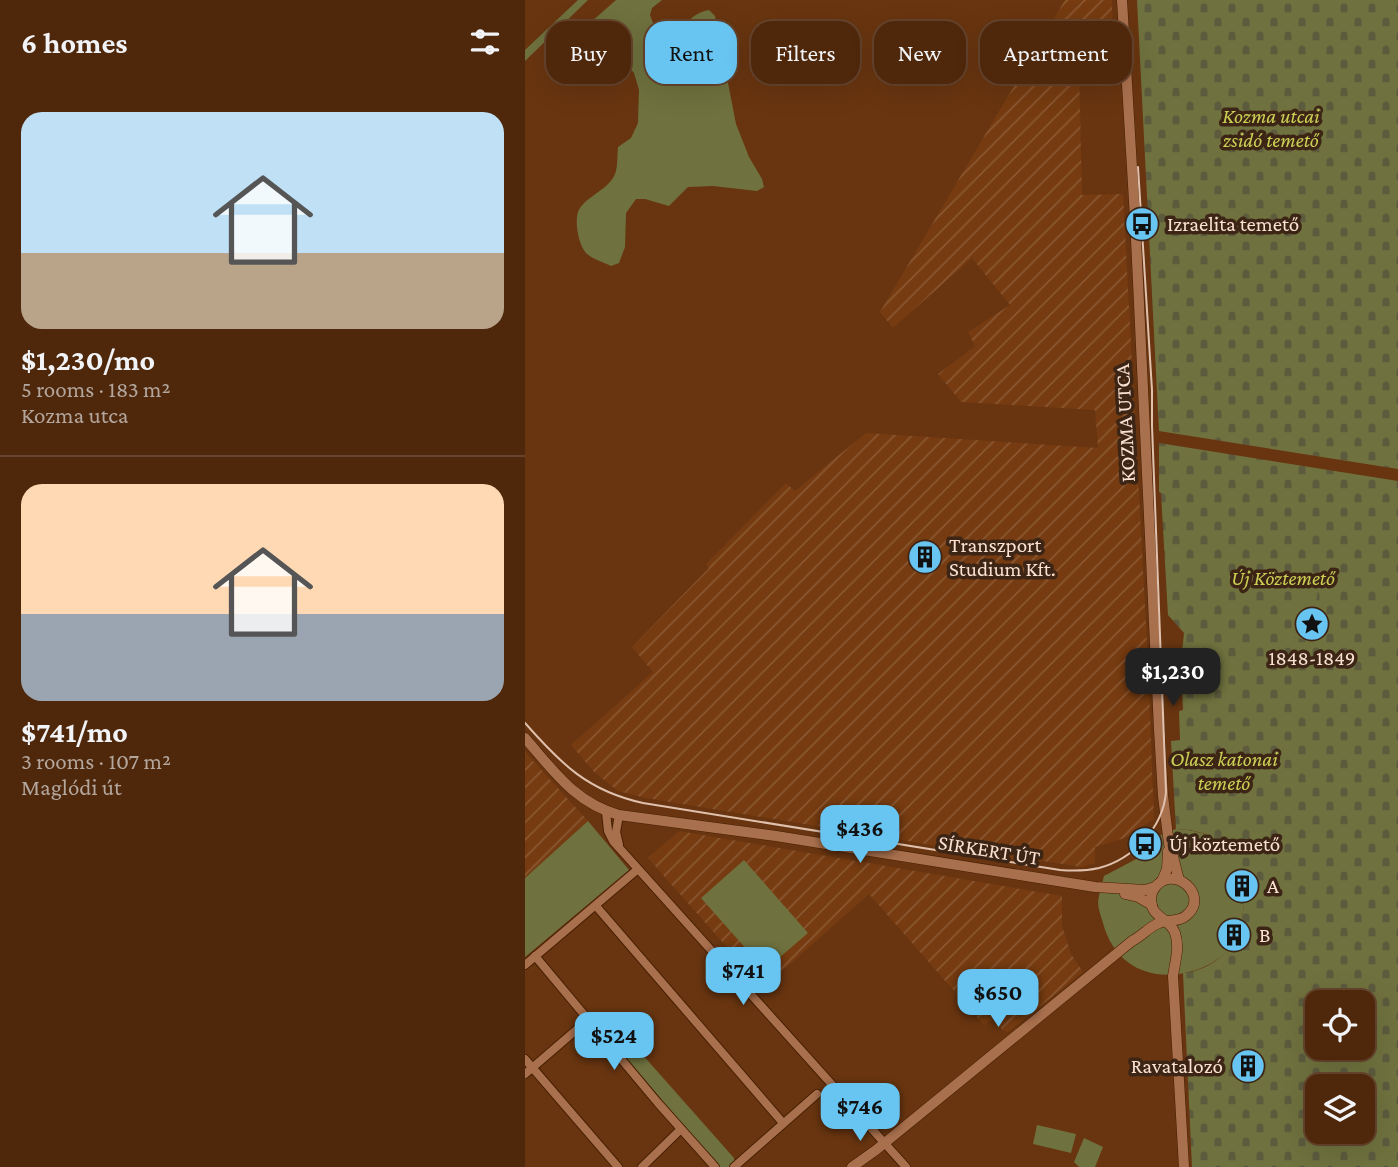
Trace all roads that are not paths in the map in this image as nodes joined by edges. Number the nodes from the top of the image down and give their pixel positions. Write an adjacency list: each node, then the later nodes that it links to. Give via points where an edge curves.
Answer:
1 (1122, 0): 5 (street, KOZMA UTCA, via 1159,729)
2 (525, 738): 3 (street, SÍRKERT ÚT, via 576,794)
3 (606, 812): 4 (street, SÍRKERT ÚT); 6 (street, via 610,836)
4 (619, 816): 6 (street, via 616,837); 10 (street, SÍRKERT ÚT)
5 (1170, 845): 8 (street, KOZMA UTCA); 9 (street, KOZMA UTCA, via 1167,869)
6 (622, 851): 7 (street)
7 (638, 869): 12 (street); 25 (street)
8 (1179, 879): 9 (street); 13 (street, KOZMA UTCA, via 1194,898)
9 (1159, 884): 10 (street, SÍRKERT ÚT, via 1145,890); 11 (street, KOZMA UTCA, via 1151,895)
10 (1104, 888): 11 (street, SÍRKERT ÚT)
11 (1152, 905): 14 (street, KOZMA UTCA, via 1158,917); 15 (street, via 1149,918)
12 (596, 906): 16 (street); 23 (street)
13 (1184, 918): 14 (street); 18 (street, KOZMA UTCA, via 1182,956)
14 (1167, 920): 15 (street); 18 (street, KOZMA UTCA, via 1177,940)
15 (1132, 941): 25 (street)
16 (535, 957): 17 (street); 19 (street)
17 (525, 965)
18 (1174, 980): 32 (street, KOZMA UTCA)
19 (589, 1019): 21 (street); 24 (street)
20 (525, 1059): 21 (street)
21 (529, 1071): 26 (street)
22 (817, 1094): 23 (street)
23 (783, 1123): 29 (street)
24 (681, 1129): 27 (street); 28 (street)
25 (885, 1143): 30 (street); 31 (street)
26 (618, 1167)
27 (642, 1167)
28 (715, 1167)
29 (734, 1167)
30 (852, 1167)
31 (906, 1167)
32 (1184, 1167)

